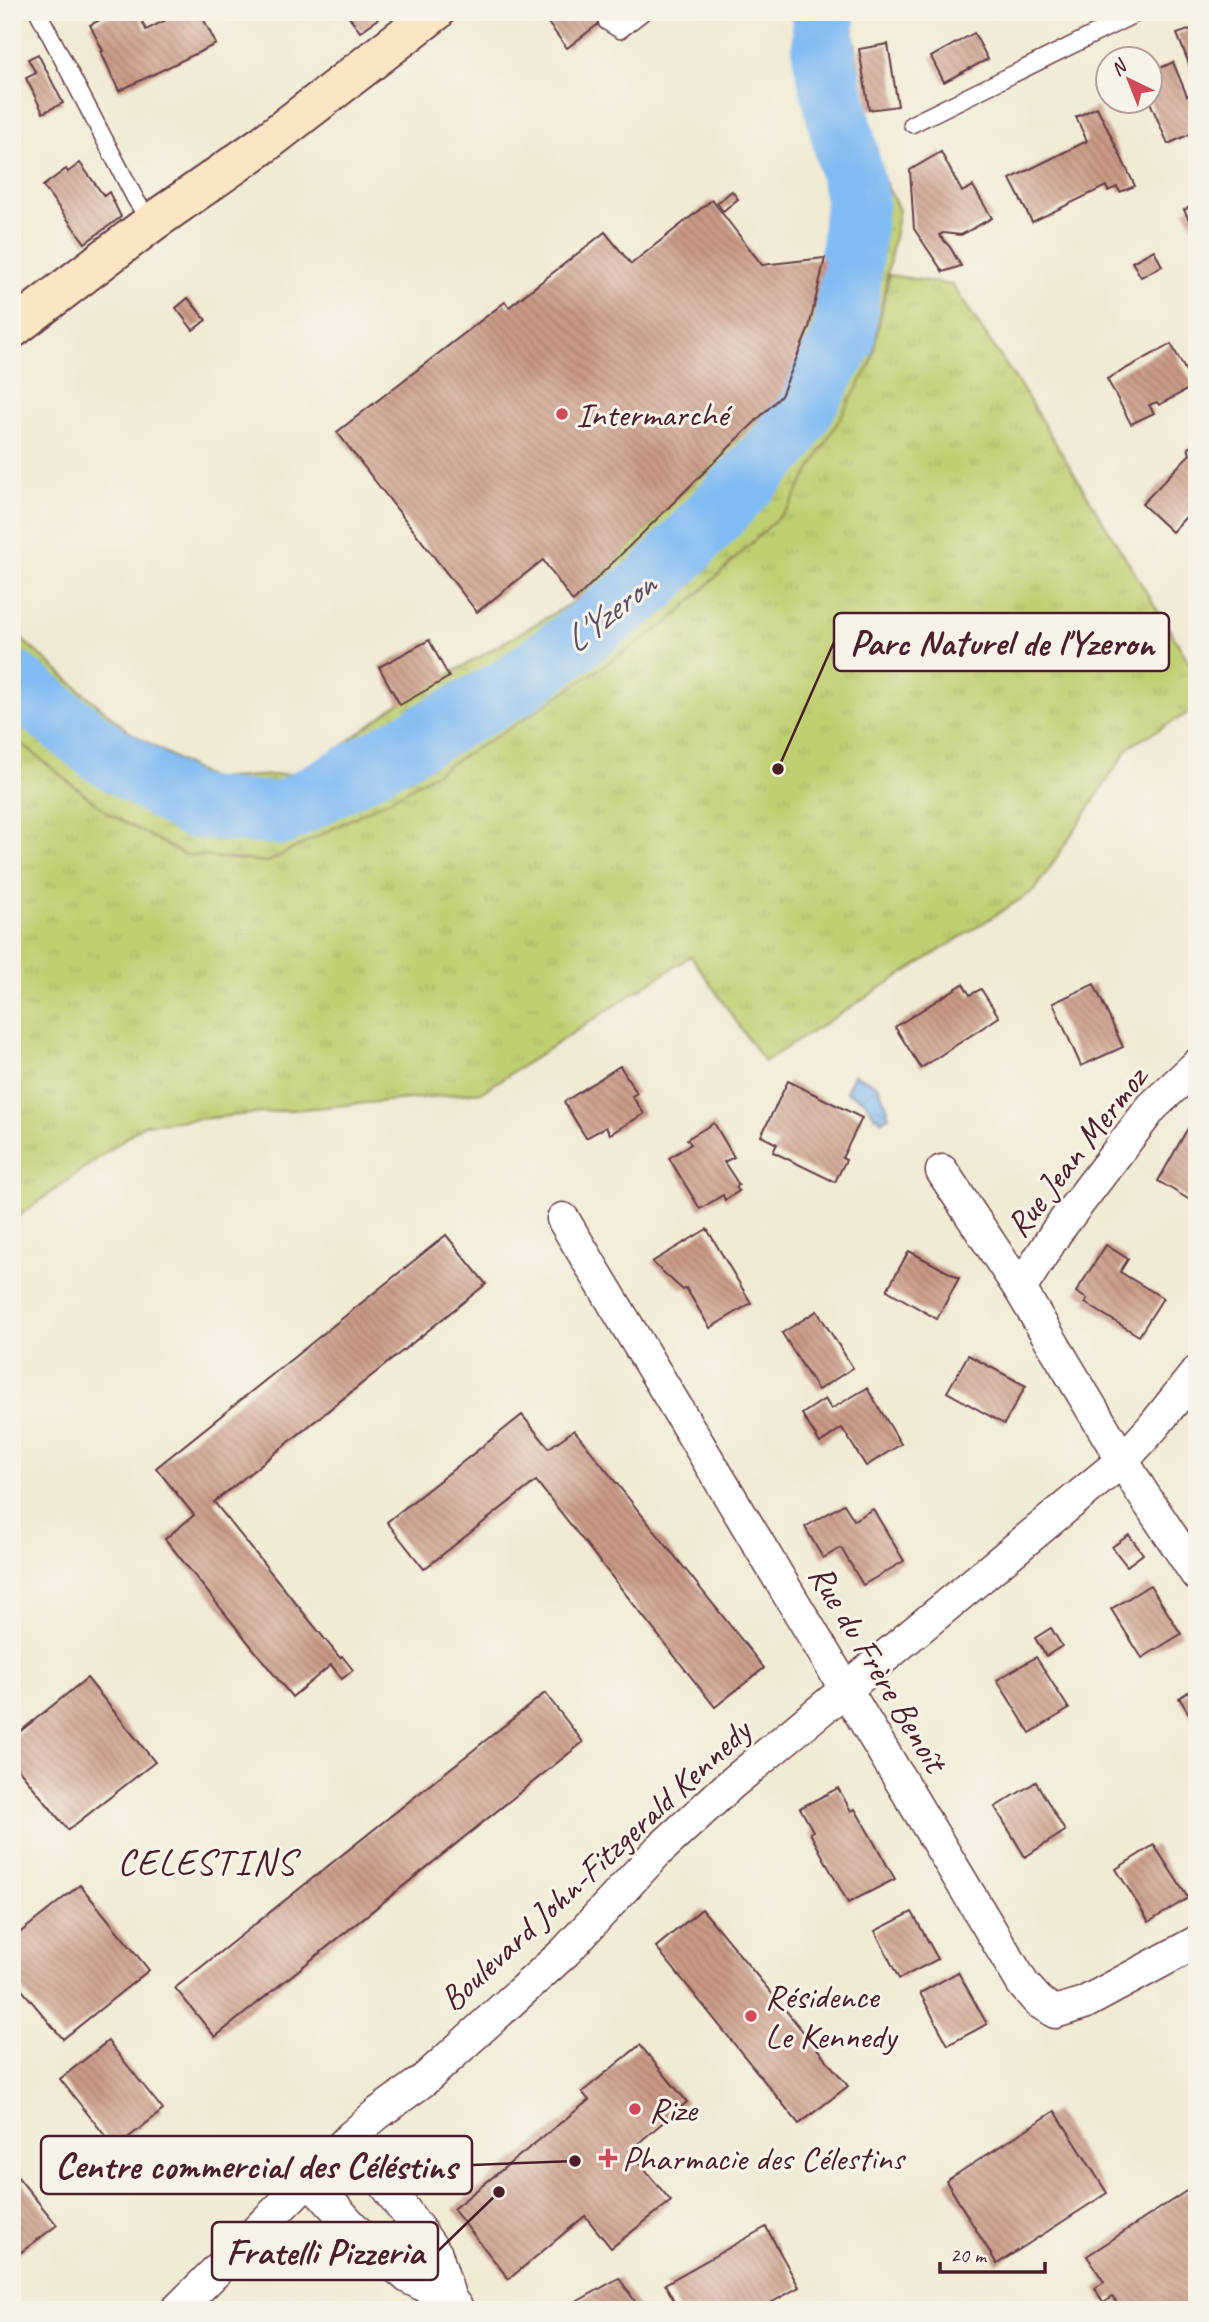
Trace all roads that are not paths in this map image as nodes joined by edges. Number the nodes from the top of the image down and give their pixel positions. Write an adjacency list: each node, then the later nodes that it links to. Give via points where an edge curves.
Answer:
1 (38, 12): 7 (lane)
2 (435, 12): 7 (main road, via 264,144)
3 (643, 12): 5 (lane, via 620,30)
4 (1139, 12): 6 (lane)
5 (607, 22)
6 (912, 124)
7 (152, 223): 8 (main road)
8 (12, 328)
9 (1197, 1065): 12 (street, Rue Jean Mermoz, via 1152,1107 1057,1231)
10 (942, 1171): 12 (street, Rue Jean Mermoz)
11 (563, 1219): 16 (street, Rue du Frère Benoît)
12 (1020, 1290): 14 (street, Rue Jean Mermoz)
13 (1197, 1372): 14 (street, Boulevard John-Fitzgerald Kennedy)
14 (1124, 1459): 15 (street, Rue Jean Mermoz); 16 (street, Boulevard John-Fitzgerald Kennedy)
15 (1197, 1575)
16 (844, 1689): 17 (street, Rue du Frère Benoît, via 1023,1984 1039,2003 1055,2012 1084,2003); 18 (street, Boulevard John-Fitzgerald Kennedy, via 681,1828 565,1952 424,2080)
17 (1197, 1942)
18 (351, 2137): 19 (street, Boulevard John-Fitzgerald Kennedy); 21 (street, via 436,2254)
19 (308, 2178): 20 (street, Boulevard John-Fitzgerald Kennedy); 21 (street, via 361,2236 408,2277)
20 (187, 2301)
21 (454, 2304)

